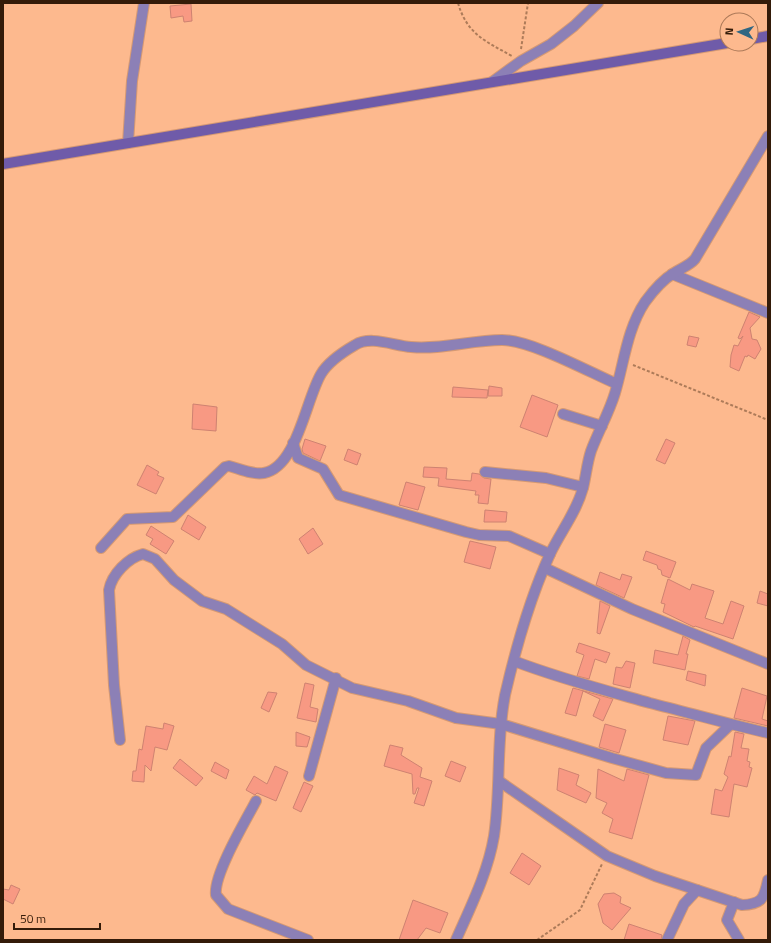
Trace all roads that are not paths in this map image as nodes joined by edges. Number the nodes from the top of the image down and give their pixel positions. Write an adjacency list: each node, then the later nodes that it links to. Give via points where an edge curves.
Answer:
1 (144, 3): 6 (street, via 132,81)
2 (598, 3): 4 (street, via 551,44 520,61)
3 (719, 44): 4 (street)
4 (492, 82): 6 (street)
5 (768, 136): 8 (street, via 695,258 690,264)
6 (128, 143): 7 (street)
7 (3, 164)
8 (672, 274): 9 (street); 10 (street, via 658,285 644,303 631,330)
9 (768, 313)
10 (617, 384): 12 (street); 13 (street, via 563,359 512,341 446,347 411,347 383,342 361,342 329,364 320,375)
11 (563, 414): 12 (street)
12 (602, 426): 15 (street, via 590,454)
13 (293, 443): 16 (street, via 282,463 275,469 256,473 225,467 173,517 126,520); 17 (street, via 300,460 323,469 339,495 466,532 509,536)
14 (485, 472): 15 (street, via 546,478)
15 (583, 487): 17 (street, via 571,518)
16 (101, 548)
17 (550, 554): 18 (street)
18 (545, 568): 19 (street, via 529,609); 20 (street, via 632,609)
19 (514, 661): 22 (street); 23 (street, via 596,688)
20 (768, 664)
21 (336, 678): 22 (street, via 352,688 408,701 456,718); 25 (street, via 306,665 282,644 226,609 202,601 174,580 155,559 140,554 118,571 109,590); 26 (street)
22 (501, 724): 23 (street, via 666,773 694,776 706,748); 27 (street)
23 (730, 725): 24 (street)
24 (768, 733)
25 (120, 740)
26 (309, 776)
27 (499, 781): 30 (street, via 607,856); 33 (street, via 491,853)
28 (256, 801): 32 (street, via 217,881 216,895 228,909)
29 (768, 880): 31 (street, via 764,896 756,904 742,905)
30 (696, 890): 31 (street); 34 (street, via 684,904)
31 (734, 902): 35 (street, via 727,920)
32 (308, 940)
33 (456, 940)
34 (667, 940)
35 (739, 940)

